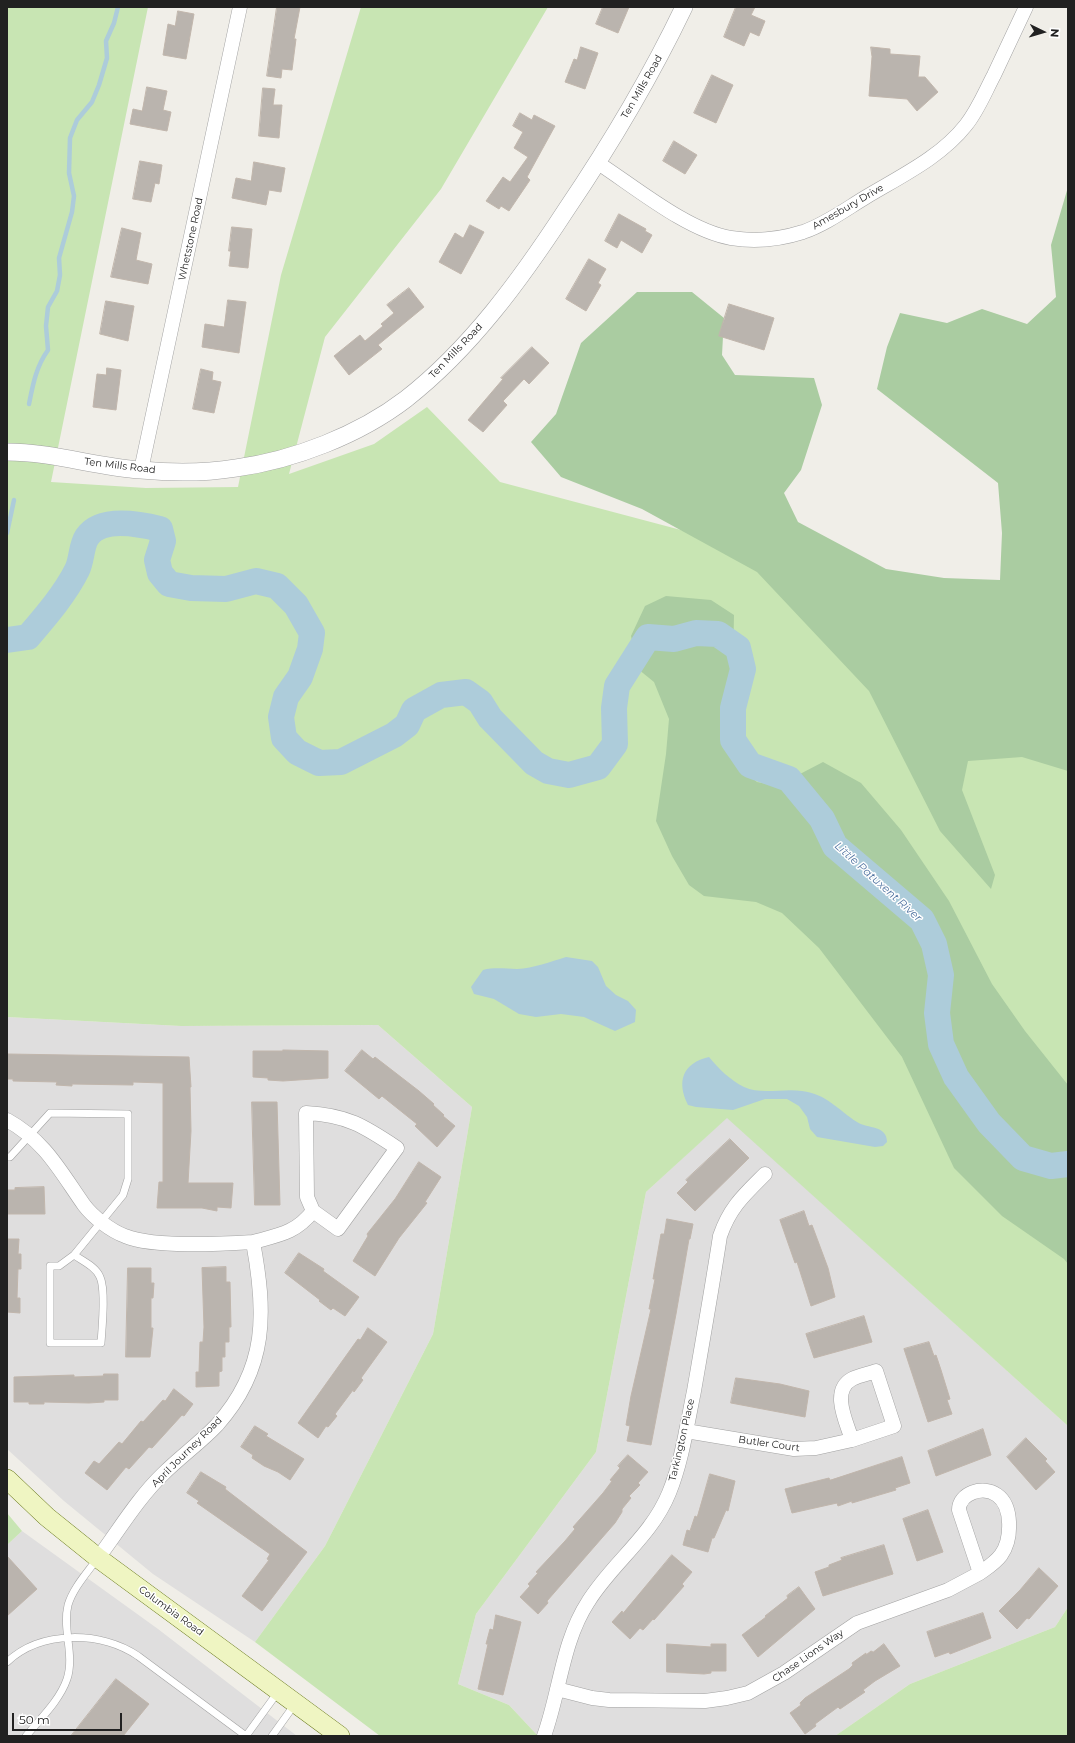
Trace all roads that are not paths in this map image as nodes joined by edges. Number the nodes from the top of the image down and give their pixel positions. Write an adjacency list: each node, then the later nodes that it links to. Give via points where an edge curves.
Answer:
1 (240, 7): 6 (street, Whetstone Road)
2 (684, 7): 4 (street, Ten Mills Road, via 665,47)
3 (1026, 7): 4 (street, Amesbury Drive, via 978,110 951,142 914,168 823,223 803,232 780,238 755,240 731,238 713,232 692,224)
4 (598, 163): 6 (street, Ten Mills Road, via 550,236 474,334 441,370 404,400 334,439 289,457 236,468 194,472)
5 (7, 452): 6 (street, Ten Mills Road, via 48,454)
6 (141, 470)
7 (7, 1120): 8 (street)
8 (31, 1135): 9 (lane, via 10,1157); 12 (street, via 56,1162 86,1207); 12 (lane, via 50,1113 128,1114 127,1186 118,1204)
9 (7, 1157)
10 (765, 1174): 15 (street, Tarkington Place, via 735,1205 726,1218 720,1236)
11 (313, 1210): 11 (street, via 307,1197 306,1113 329,1114 353,1121 397,1148 338,1229); 13 (street, via 304,1222 289,1232)
12 (102, 1221): 13 (street, via 126,1236 143,1241 228,1244); 14 (lane)
13 (253, 1242): 18 (street, April Journey Road, via 259,1276 262,1324 254,1361 238,1396 217,1425 162,1475)
14 (74, 1255): 14 (lane, via 59,1266 50,1266 50,1343 101,1343 100,1276)
15 (686, 1431): 16 (street, Butler Court, via 794,1449 816,1448); 22 (street, Tarkington Place, via 676,1474 661,1512 589,1600 579,1617)
16 (852, 1440): 16 (street, Butler Court, via 840,1402 841,1393 852,1379 876,1371 894,1426)
17 (7, 1479): 18 (main road, Columbia Road, via 47,1517)
18 (98, 1558): 20 (lane, via 73,1592 68,1605); 23 (main road, Columbia Road)
19 (980, 1573): 19 (street, Chase Lions Way, via 959,1504 965,1496 988,1491 996,1494 1006,1507 1009,1533 1002,1554); 22 (street, Chase Lions Way, via 948,1590 857,1623 784,1673 748,1693 705,1701 609,1700)
20 (68, 1639): 21 (lane, via 50,1640 33,1646); 25 (lane, via 70,1667 62,1691); 26 (lane, via 97,1639 125,1647)
21 (7, 1662)
22 (557, 1690): 29 (street, Tarkington Place)
23 (279, 1691): 24 (main road, Columbia Road); 26 (lane)
24 (296, 1703): 27 (lane); 28 (main road, Columbia Road)
25 (26, 1736)
26 (246, 1736)
27 (272, 1736)
28 (340, 1736)
29 (544, 1736)

